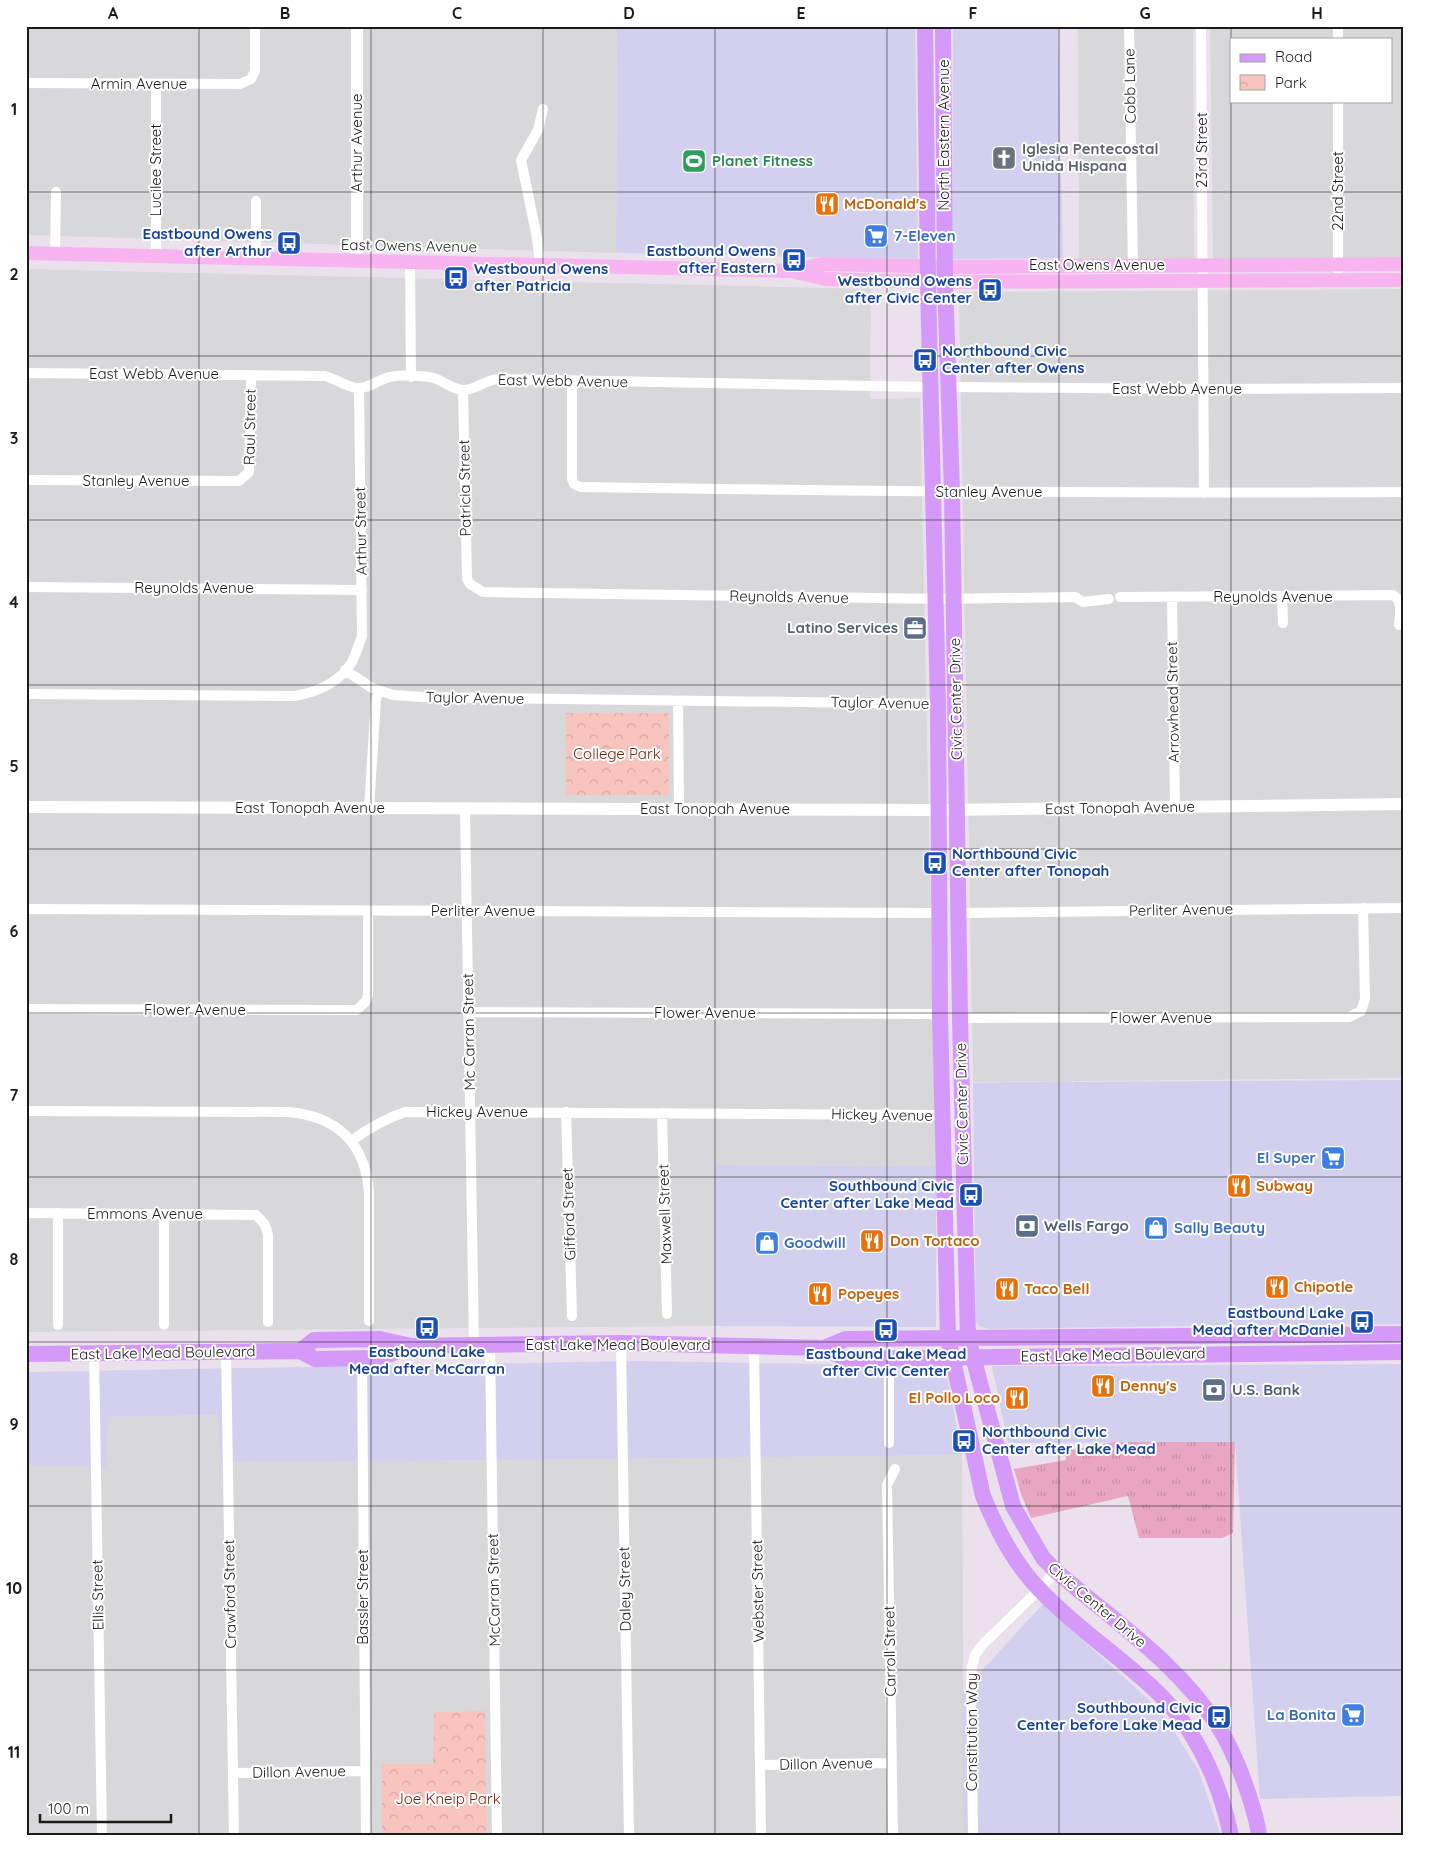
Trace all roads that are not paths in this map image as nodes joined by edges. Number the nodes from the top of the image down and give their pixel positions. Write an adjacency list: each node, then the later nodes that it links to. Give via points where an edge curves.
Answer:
1 (255, 26): 9 (street, Armin Avenue, via 255,71 251,78 240,84)
2 (357, 26): 18 (street, Arthur Avenue)
3 (943, 26): 7 (main road, North Eastern Avenue)
4 (1129, 26): 23 (street, Cobb Lane)
5 (1201, 26): 26 (street, 23rd Street)
6 (925, 32): 7 (main road, via 934,41 936,64); 24 (main road, North Eastern Avenue)
7 (944, 73): 25 (main road, North Eastern Avenue)
8 (26, 83): 9 (street, Armin Avenue)
9 (156, 84): 16 (street, Lucilee Street)
10 (1338, 102): 22 (street, 22nd Street)
11 (543, 109): 20 (street, via 538,130 521,160)
12 (56, 192): 15 (street)
13 (256, 201): 17 (street)
14 (26, 253): 15 (main road, East Owens Avenue)
15 (55, 254): 16 (main road, East Owens Avenue)
16 (156, 256): 17 (main road, East Owens Avenue)
17 (256, 259): 18 (main road, East Owens Avenue)
18 (357, 261): 19 (main road, East Owens Avenue)
19 (410, 262): 20 (main road, East Owens Avenue); 31 (street)
20 (540, 264): 24 (main road, East Owens Avenue, via 791,271 822,264)
21 (1404, 264): 22 (main road, East Owens Avenue)
22 (1338, 265): 26 (main road, East Owens Avenue); 27 (street, 22nd Street)
23 (1133, 266): 25 (main road, East Owens Avenue); 26 (main road, East Owens Avenue)
24 (928, 274): 25 (main road, East Owens Avenue); 33 (main road, Civic Center Drive)
25 (945, 274): 26 (main road, East Owens Avenue); 34 (main road, Civic Center Drive)
26 (1203, 274): 27 (main road, East Owens Avenue); 37 (street)
27 (1338, 280): 28 (main road, East Owens Avenue)
28 (1404, 280)
29 (26, 373): 30 (street, East Webb Avenue)
30 (251, 375): 35 (street, East Webb Avenue, via 325,376); 39 (street, Raul Street, via 249,472)
31 (411, 377): 35 (street, via 391,376); 38 (street, via 431,377)
32 (572, 380): 33 (street, East Webb Avenue); 38 (street, East Webb Avenue, via 498,379); 41 (street, Stanley Avenue, via 572,479 580,487)
33 (931, 387): 41 (main road, Civic Center Drive)
34 (950, 387): 37 (street, East Webb Avenue); 42 (main road, Civic Center Drive)
35 (359, 388): 47 (street, Arthur Street)
36 (1404, 388): 37 (street, East Webb Avenue)
37 (1204, 389): 44 (street)
38 (463, 390): 45 (street, Patricia Street, via 467,579)
39 (244, 478): 40 (street, Stanley Avenue, via 239,481)
40 (26, 480)
41 (933, 492): 42 (street, Stanley Avenue); 51 (main road, Civic Center Drive)
42 (952, 492): 44 (street, Stanley Avenue); 52 (main road, Civic Center Drive)
43 (1404, 492): 44 (street, Stanley Avenue)
44 (1204, 494)
45 (470, 584): 51 (street, Reynolds Avenue, via 483,592)
46 (26, 587): 47 (street, Reynolds Avenue)
47 (362, 590): 56 (street, Arthur Street, via 362,636)
48 (1120, 597): 50 (street, Reynolds Avenue)
49 (1282, 597): 50 (street, Reynolds Avenue); 54 (street); 55 (street, Reynolds Avenue, via 1393,595 1399,602)
50 (1172, 598): 63 (street, Arrowhead Street)
51 (935, 599): 52 (street, Reynolds Avenue); 60 (main road, Civic Center Drive)
52 (954, 599): 53 (street, Reynolds Avenue, via 1075,597 1083,602); 68 (main road, Civic Center Drive)
53 (1109, 599)
54 (1283, 623)
55 (1399, 625)
56 (345, 670): 57 (street, Taylor Avenue); 58 (street, via 319,689 295,696)
57 (379, 691): 59 (street, Taylor Avenue, via 423,697); 64 (street)
58 (26, 694)
59 (678, 701): 60 (street, Taylor Avenue); 66 (street)
60 (938, 704): 67 (main road, Civic Center Drive)
61 (1404, 804): 63 (street, East Tonopah Avenue)
62 (26, 807): 64 (street, East Tonopah Avenue)
63 (1175, 807): 68 (street, East Tonopah Avenue)
64 (368, 808): 65 (street, East Tonopah Avenue)
65 (465, 809): 66 (street, East Tonopah Avenue); 73 (street, Mc Carran Street)
66 (680, 809): 67 (street, East Tonopah Avenue)
67 (939, 810): 68 (street, East Tonopah Avenue); 74 (main road, Civic Center Drive)
68 (957, 810): 75 (main road, Civic Center Drive)
69 (1363, 908): 70 (street, Perliter Avenue); 75 (street, Perliter Avenue); 80 (street, Flower Avenue, via 1365,999 1361,1011 1348,1017)
70 (1404, 908)
71 (26, 909): 72 (street, Perliter Avenue)
72 (368, 910): 73 (street, Perliter Avenue); 77 (street, Flower Avenue, via 368,995 357,1010)
73 (467, 911): 74 (street, Perliter Avenue); 78 (street, Mc Carran Street)
74 (940, 913): 76 (main road, Civic Center Drive)
75 (959, 913): 80 (main road, Civic Center Drive)
76 (940, 960): 79 (main road, Civic Center Drive); 80 (main road, via 947,976 950,1006)
77 (26, 1009)
78 (469, 1012): 79 (street, Flower Avenue); 83 (street, Mc Carran Street)
79 (940, 1016): 81 (main road, via 946,1018 952,1028); 86 (main road, Civic Center Drive)
80 (960, 1018): 81 (main road, Civic Center Drive)
81 (961, 1069): 100 (main road, Civic Center Drive)
82 (26, 1111): 87 (street, via 297,1112 328,1122)
83 (470, 1112): 84 (street, Hickey Avenue); 87 (street, Hickey Avenue, via 405,1112 387,1118); 102 (street, Mc Carran Street)
84 (566, 1112): 85 (street, Hickey Avenue); 92 (street, Gifford Street)
85 (662, 1113): 86 (street, Hickey Avenue); 91 (street, Maxwell Street)
86 (943, 1115): 99 (main road, Civic Center Drive)
87 (351, 1140): 93 (street, via 360,1153 370,1192)
88 (26, 1213): 89 (street, Emmons Avenue)
89 (58, 1213): 90 (street, Emmons Avenue); 95 (street)
90 (164, 1214): 94 (street, Emmons Avenue, via 256,1215 262,1220 268,1235); 96 (street)
91 (667, 1314)
92 (572, 1316)
93 (370, 1321)
94 (268, 1322)
95 (58, 1325)
96 (164, 1325)
97 (1404, 1334): 98 (main road, East Lake Mead Boulevard)
98 (1240, 1336): 100 (main road, East Lake Mead Boulevard); 111 (main road)
99 (948, 1338): 100 (main road, East Lake Mead Boulevard); 105 (main road, East Lake Mead Boulevard, via 846,1339); 115 (main road, Civic Center Drive)
100 (968, 1338): 112 (main road, Civic Center Drive)
101 (622, 1343): 102 (main road, East Lake Mead Boulevard); 104 (main road, East Lake Mead Boulevard); 128 (street, Daley Street)
102 (482, 1345): 103 (main road, East Lake Mead Boulevard); 127 (street, McCarran Street)
103 (411, 1346): 106 (main road, East Lake Mead Boulevard, via 380,1339 314,1340); 113 (main road, East Lake Mead Boulevard, via 380,1358)
104 (754, 1346): 105 (main road, East Lake Mead Boulevard); 121 (street, Webster Street)
105 (824, 1348): 114 (main road, East Lake Mead Boulevard, via 846,1359)
106 (300, 1351): 107 (main road, East Lake Mead Boulevard); 113 (main road, East Lake Mead Boulevard, via 314,1359)
107 (226, 1352): 109 (main road, East Lake Mead Boulevard); 123 (street, Crawford Street)
108 (1404, 1352): 111 (main road, East Lake Mead Boulevard)
109 (94, 1353): 110 (main road, East Lake Mead Boulevard); 124 (street, Ellis Street)
110 (26, 1354)
111 (1240, 1354): 112 (main road, East Lake Mead Boulevard)
112 (973, 1357): 115 (main road, East Lake Mead Boulevard); 118 (main road, Civic Center Drive, via 1014,1506 1043,1558)
113 (362, 1358): 122 (street, Bassler Street)
114 (889, 1358): 115 (main road, East Lake Mead Boulevard); 116 (street)
115 (953, 1358): 119 (main road, Civic Center Drive, via 983,1496 1006,1544)
116 (889, 1443)
117 (895, 1468): 120 (street, Carroll Street, via 888,1484)
118 (1056, 1572): 119 (street, Constitution Way); 133 (main road, Civic Center Drive, via 1170,1667 1194,1694 1234,1754)
119 (1040, 1590): 131 (street, Constitution Way, via 990,1636 975,1655 971,1685); 132 (main road, Civic Center Drive, via 1156,1691 1185,1727 1219,1792)
120 (892, 1763): 121 (street, Dillon Avenue); 130 (street, Carroll Street)
121 (760, 1765): 129 (street, Webster Street)
122 (364, 1771): 123 (street, Dillon Avenue); 126 (street, Bassler Street)
123 (232, 1773): 125 (street, Crawford Street)
124 (102, 1836)
125 (234, 1836)
126 (366, 1836)
127 (497, 1836)
128 (629, 1836)
129 (761, 1836)
130 (893, 1836)
131 (973, 1836)
132 (1231, 1836)
133 (1259, 1836)

